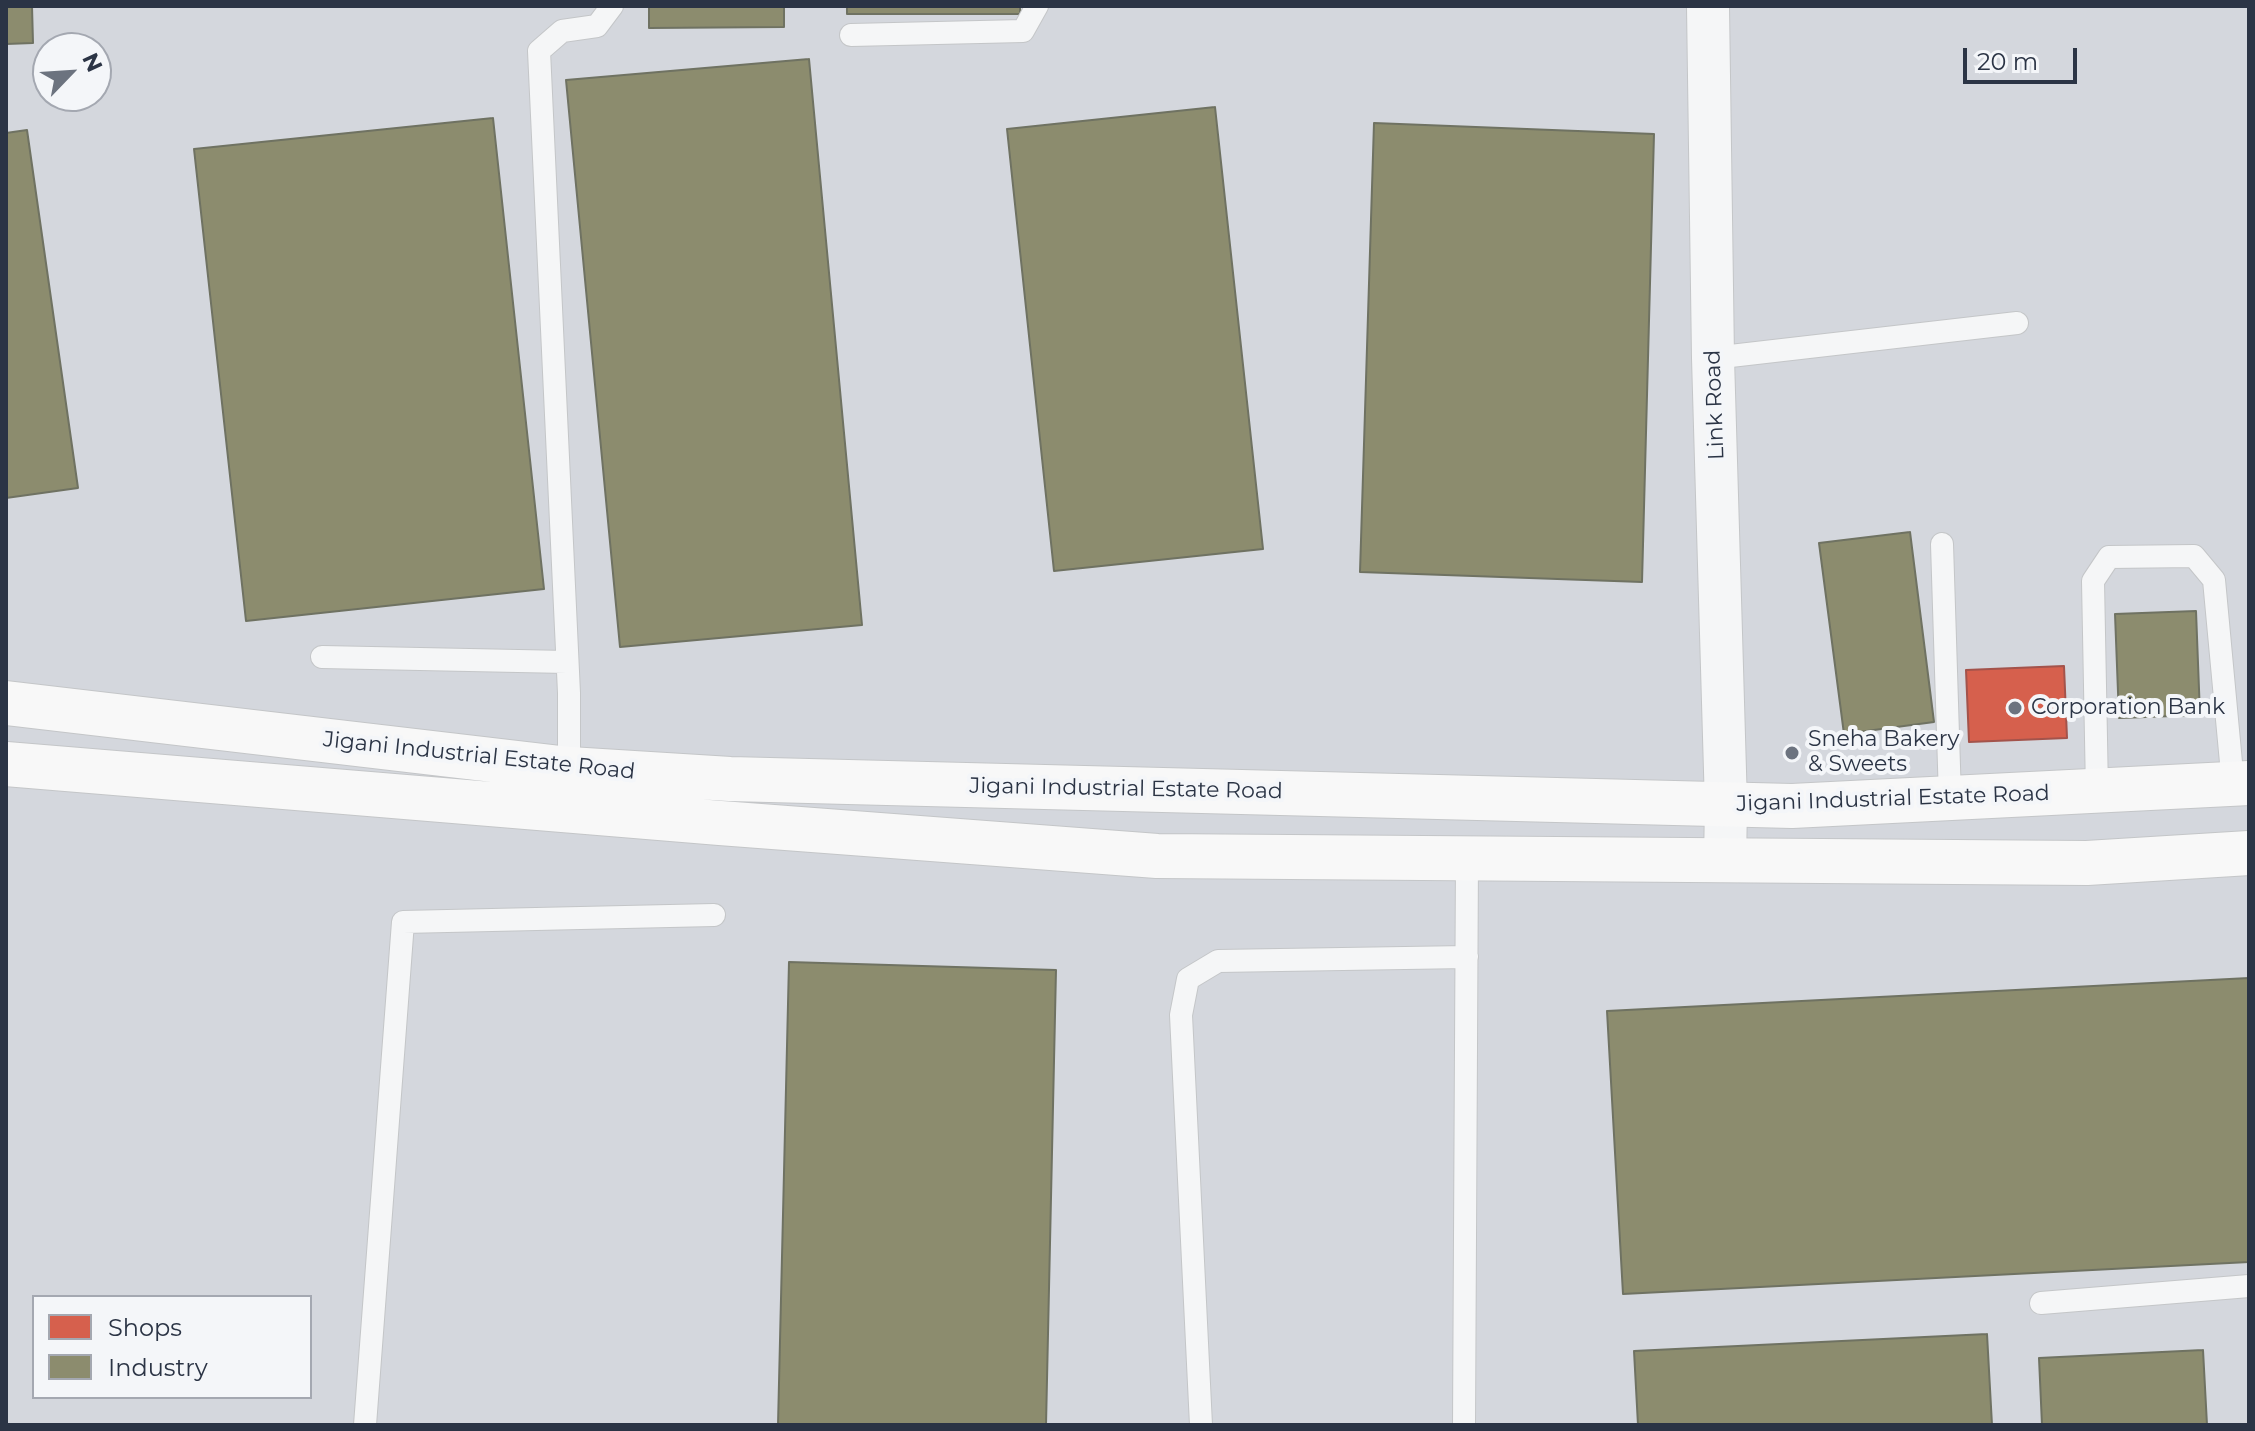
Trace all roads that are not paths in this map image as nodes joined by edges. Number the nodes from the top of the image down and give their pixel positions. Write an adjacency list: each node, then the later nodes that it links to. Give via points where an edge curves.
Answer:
1 (612, 6): 9 (lane, via 597,26 562,31 539,51)
2 (1037, 6): 4 (lane, via 1023,31)
3 (1708, 6): 6 (street, Link Road)
4 (851, 35)
5 (2017, 323): 6 (lane)
6 (1713, 358): 16 (street, Link Road)
7 (1942, 544): 15 (lane)
8 (322, 657): 9 (lane)
9 (567, 662): 12 (lane)
10 (6, 703): 12 (main road, Jigani Industrial Estate Road)
11 (6, 764): 18 (main road, Jigani Industrial Estate Road, via 1157,856)
12 (569, 769): 16 (main road, Jigani Industrial Estate Road, via 730,779)
13 (2241, 784): 14 (main road, Jigani Industrial Estate Road); 14 (lane, via 2214,580 2194,556 2109,557 2093,581)
14 (2097, 791): 15 (main road, Jigani Industrial Estate Road)
15 (1950, 798): 16 (main road, Jigani Industrial Estate Road)
16 (1726, 805): 19 (street, Link Road)
17 (2249, 853): 19 (main road, Jigani Industrial Estate Road, via 2087,863)
18 (1467, 858): 19 (main road, Jigani Industrial Estate Road); 21 (lane)
19 (1725, 861)
20 (714, 915): 24 (lane, via 403,922)
21 (1467, 957): 25 (lane, via 1218,961 1188,979 1181,1015); 26 (lane)
22 (2249, 1286): 23 (lane)
23 (2041, 1303)
24 (365, 1425)
25 (1201, 1425)
26 (1464, 1425)

